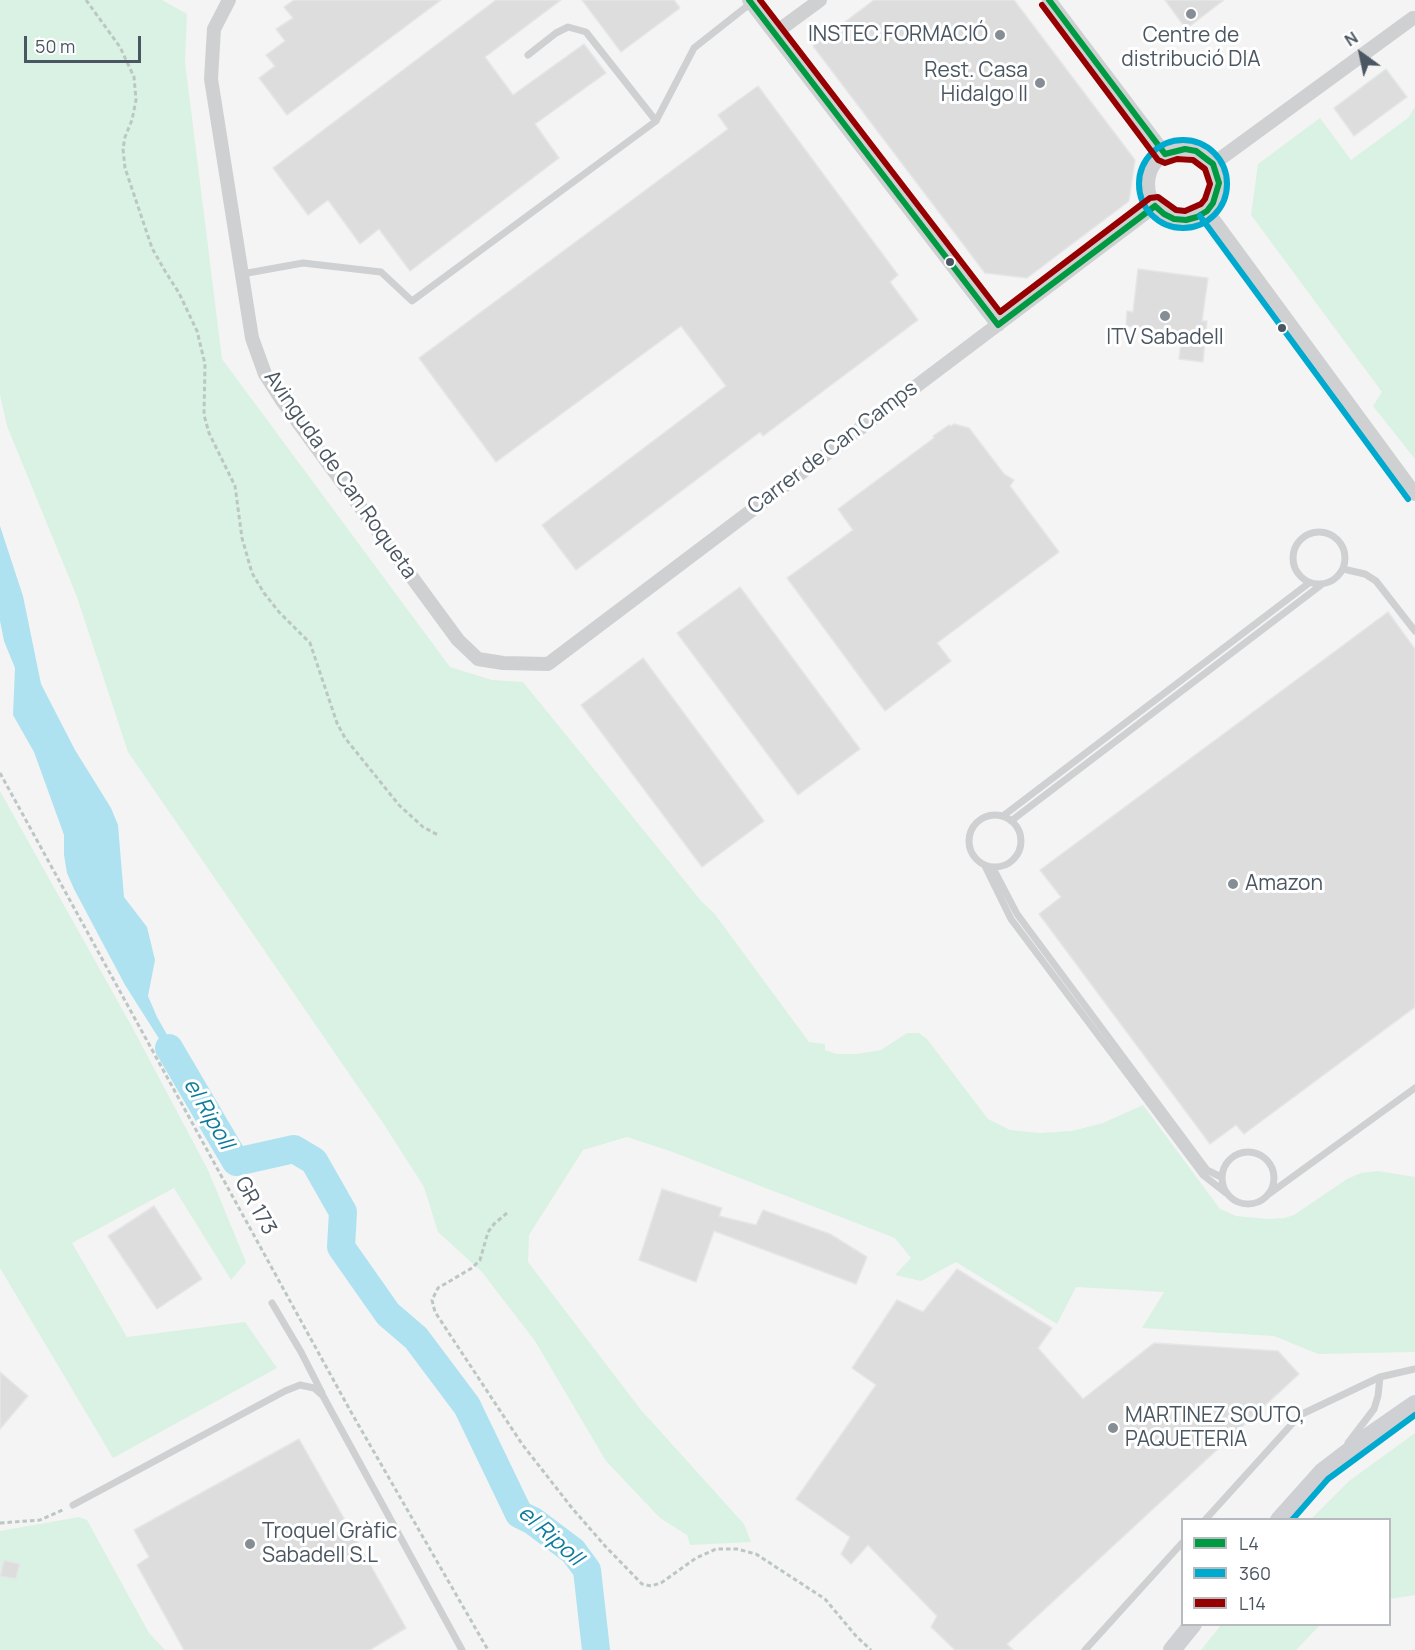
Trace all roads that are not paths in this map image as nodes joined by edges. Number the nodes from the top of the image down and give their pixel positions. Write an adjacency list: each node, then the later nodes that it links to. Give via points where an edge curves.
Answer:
1 (229, 0): 13 (street, Avinguda de Can Roqueta, via 214,29 211,79)
2 (820, 0): 6 (street)
3 (1049, 0): 9 (street)
4 (750, 1): 6 (street); 8 (lane, via 694,48)
5 (1413, 18): 10 (street)
6 (775, 33): 14 (street)
7 (528, 55): 8 (lane, via 568,27 586,32)
8 (656, 121): 13 (lane, via 412,301 381,272 303,263)
9 (1165, 154): 10 (street, via 1185,149 1196,151); 11 (street, via 1150,172 1148,184)
10 (1213, 164): 12 (street, via 1219,183 1214,203)
11 (1155, 206): 12 (street, via 1174,219 1197,217); 14 (street, Carrer de Can Camps)
12 (1207, 211): 15 (street)
13 (242, 274): 20 (street, Avinguda de Can Roqueta, via 252,338 265,374 281,399 458,640 478,659)
14 (998, 325): 20 (street, Carrer de Can Camps, via 548,664)
15 (1415, 494)
16 (1343, 569): 17 (lane, via 1346,557 1339,541 1332,535 1314,532 1298,542 1292,557 1296,573); 18 (lane, via 1334,581); 19 (lane, via 1376,581)
17 (1309, 583): 18 (lane); 21 (lane)
18 (1321, 585): 22 (lane)
19 (1415, 631)
20 (503, 663)
21 (1003, 816): 22 (lane); 23 (lane, via 981,819 970,832 969,848 978,862)
22 (1011, 821): 23 (lane, via 1022,840 1017,858 1010,864)
23 (989, 867): 25 (lane, via 1017,914 1207,1170); 26 (lane, via 1011,920 1203,1175)
24 (1415, 1088): 27 (lane)
25 (1221, 1177): 26 (lane); 27 (lane, via 1233,1156 1257,1153 1274,1170)
26 (1226, 1193): 27 (lane, via 1247,1205)
27 (1269, 1194)
28 (272, 1304): 31 (lane)
29 (1415, 1369): 30 (lane)
30 (1380, 1377): 33 (lane, via 1374,1409); 35 (lane, via 1300,1415)
31 (323, 1396): 34 (lane, via 314,1388 300,1385 285,1391); 39 (lane)
32 (1415, 1404): 33 (main road)
33 (1322, 1472): 36 (main road)
34 (73, 1505)
35 (1206, 1518)
36 (1280, 1518)
37 (1181, 1545): 40 (lane)
38 (1191, 1626): 41 (main road)
39 (462, 1650)
40 (1085, 1650)
41 (1172, 1650)

